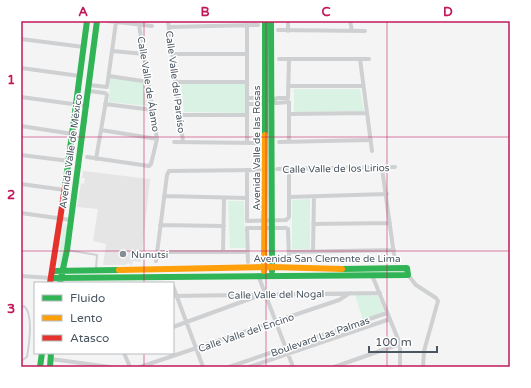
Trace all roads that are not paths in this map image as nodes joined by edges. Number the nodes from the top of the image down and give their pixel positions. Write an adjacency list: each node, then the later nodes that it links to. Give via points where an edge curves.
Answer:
1 (88, 21): 20 (street, Avenida Valle de México)
2 (97, 21): 37 (street, Avenida Valle de México)
3 (108, 21): 9 (street)
4 (168, 21): 14 (street, Calle Valle del Paraíso)
5 (265, 21): 41 (street, Avenida Valle de las Rosas)
6 (271, 21): 41 (street, Avenida Valle de las Rosas)
7 (288, 21): 16 (street)
8 (350, 21): 17 (street)
9 (116, 22): 12 (street); 21 (street)
10 (247, 25): 11 (street); 14 (street); 24 (street)
11 (258, 25)
12 (140, 26): 13 (street); 22 (street, Calle Valle de Álamo)
13 (152, 26)
14 (169, 27): 23 (street, Calle Valle del Paraíso)
15 (278, 30): 16 (street)
16 (288, 31): 17 (street)
17 (352, 31): 18 (street)
18 (365, 31)
19 (21, 39): 20 (street)
20 (84, 47): 30 (street, Avenida Valle de México)
21 (112, 51): 22 (street); 31 (street)
22 (145, 54): 32 (street, Calle Valle de Álamo)
23 (173, 54): 24 (street); 33 (street, Calle Valle del Paraíso)
24 (247, 54): 34 (street)
25 (279, 59): 26 (street)
26 (289, 59): 27 (street); 35 (street)
27 (360, 59): 28 (street); 36 (street)
28 (369, 59)
29 (21, 68): 30 (street)
30 (80, 76): 42 (street, Avenida Valle de México)
31 (109, 76): 32 (street); 37 (street, via 107,87)
32 (149, 82): 46 (street, Calle Valle de Álamo)
33 (177, 82): 34 (street); 49 (street, Calle Valle del Paraíso)
34 (246, 82): 39 (street)
35 (288, 86): 36 (street); 40 (street)
36 (363, 86): 47 (street)
37 (89, 88): 43 (street, via 106,94); 45 (street, Avenida Valle de México)
38 (21, 97): 42 (street)
39 (247, 98): 41 (street); 44 (street)
40 (288, 100): 41 (street, via 277,98); 48 (street)
41 (270, 101): 44 (street); 85 (street, Avenida Valle de las Rosas)
42 (77, 104): 45 (street); 53 (street, Avenida Valle de México)
43 (105, 104): 46 (street); 52 (street)
44 (247, 104): 50 (street)
45 (87, 106): 83 (street, Avenida Valle de México)
46 (152, 110): 54 (street, Calle Valle de Álamo)
47 (367, 113): 48 (street); 55 (street)
48 (289, 114): 56 (street)
49 (180, 115): 50 (street); 58 (street, Calle Valle del Paraíso)
50 (247, 115): 60 (street)
51 (21, 126): 53 (street)
52 (101, 130): 54 (street); 65 (street)
53 (73, 134): 66 (street, Avenida Valle de México)
54 (157, 139): 65 (street, Calle Valle de Álamo, via 149,166)
55 (371, 140): 56 (street); 62 (street)
56 (289, 141): 59 (street)
57 (174, 142): 58 (street)
58 (183, 142): 60 (street)
59 (279, 142)
60 (247, 143): 61 (street)
61 (259, 143)
62 (372, 151)
63 (21, 155): 66 (street)
64 (87, 157): 65 (street)
65 (96, 158)
66 (69, 161): 74 (street, Avenida Valle de México)
67 (395, 167): 68 (street, Calle Valle de los Lirios)
68 (382, 168): 70 (street, Calle Valle de los Lirios); 75 (street)
69 (277, 169): 70 (street, Calle Valle de los Lirios)
70 (289, 169): 77 (street)
71 (247, 170): 72 (street); 76 (street, via 169,171 166,175); 80 (street)
72 (259, 170)
73 (21, 184): 74 (street)
74 (65, 190): 82 (street, Avenida Valle de México)
75 (387, 194): 78 (street); 84 (street)
76 (164, 196): 79 (street); 87 (street)
77 (289, 197): 78 (street); 85 (street, via 288,219)
78 (314, 197): 86 (street)
79 (224, 198): 80 (street); 88 (street)
80 (247, 198): 85 (street, via 246,221)
81 (21, 213): 82 (street)
82 (61, 219): 83 (street); 110 (street, Avenida Valle de México)
83 (71, 220): 89 (street, Avenida Valle de México)
84 (390, 223): 86 (street); 90 (street)
85 (268, 224): 94 (street, via 247,228); 95 (street, via 288,229); 100 (street, Avenida Valle de las Rosas); 101 (street, Avenida Valle de las Rosas)
86 (313, 224): 91 (street)
87 (160, 225): 88 (street); 92 (street)
88 (224, 226): 93 (street)
89 (67, 250): 102 (lane, via 97,255); 104 (street, Avenida Valle de México)
90 (394, 250): 91 (street); 99 (street)
91 (313, 251): 95 (street)
92 (157, 252): 93 (street); 96 (street)
93 (223, 252): 94 (street)
94 (247, 252): 98 (street)
95 (289, 252): 97 (street)
96 (156, 260)
97 (289, 260)
98 (248, 262)
99 (395, 262)
100 (264, 267): 101 (street, Avenida San Clemente de Lima); 102 (street, Avenida San Clemente de Lima); 105 (street, Avenida Valle de las Rosas)
101 (272, 267): 103 (street, Avenida San Clemente de Lima); 106 (street, Avenida Valle de las Rosas)
102 (96, 269): 104 (street, Avenida San Clemente de Lima)
103 (370, 269): 107 (street, Avenida San Clemente de Lima, via 407,268); 109 (street)
104 (63, 271): 110 (street, Avenida San Clemente de Lima); 113 (street, Avenida Valle de México)
105 (261, 275): 106 (street, Avenida San Clemente de Lima); 112 (street, Avenida San Clemente de Lima); 118 (street)
106 (272, 275): 109 (street, Avenida San Clemente de Lima)
107 (408, 275): 109 (street, Avenida San Clemente de Lima); 147 (street, via 416,285 438,301 424,351)
108 (21, 276): 110 (street)
109 (372, 276): 116 (street)
110 (51, 277): 113 (street, Avenida San Clemente de Lima)
111 (97, 280): 112 (street, Avenida San Clemente de Lima); 114 (street, Avenida San Clemente de Lima)
112 (171, 280)
113 (60, 281): 114 (street, Avenida San Clemente de Lima)
114 (69, 281)
115 (350, 293): 116 (street, Calle Valle del Nogal); 118 (street, Calle Valle del Nogal); 124 (street, Calle Valle del Encino, via 339,300)
116 (380, 293): 121 (street)
117 (259, 295): 118 (street, Calle Valle del Nogal); 119 (street, Calle Valle del Nogal); 123 (street)
118 (265, 295): 124 (street)
119 (175, 296): 123 (street)
120 (21, 308): 126 (lane, via 24,306 29,312)
121 (387, 313): 122 (street); 129 (street, Boulevard Las Palmas)
122 (390, 319): 128 (street); 133 (street, Boulevard Las Palmas)
123 (185, 322): 125 (street); 130 (street)
124 (275, 322): 129 (street); 130 (street, Calle Valle del Encino)
125 (174, 327)
126 (31, 334): 127 (lane); 135 (lane, via 27,357)
127 (34, 336)
128 (400, 344): 145 (street); 146 (street)
129 (286, 348): 133 (street); 142 (street, Boulevard Las Palmas)
130 (196, 349): 140 (street, Calle Valle del Encino); 141 (street)
131 (42, 354): 136 (street)
132 (124, 354): 139 (street)
133 (288, 354): 143 (street, Boulevard Las Palmas); 144 (street)
134 (51, 356): 137 (street); 138 (street)
135 (21, 361)
136 (40, 367)
137 (50, 367)
138 (110, 367)
139 (130, 367)
140 (140, 367)
141 (203, 367)
142 (229, 367)
143 (249, 367)
144 (293, 367)
145 (334, 367)
146 (400, 367)
147 (423, 367)

